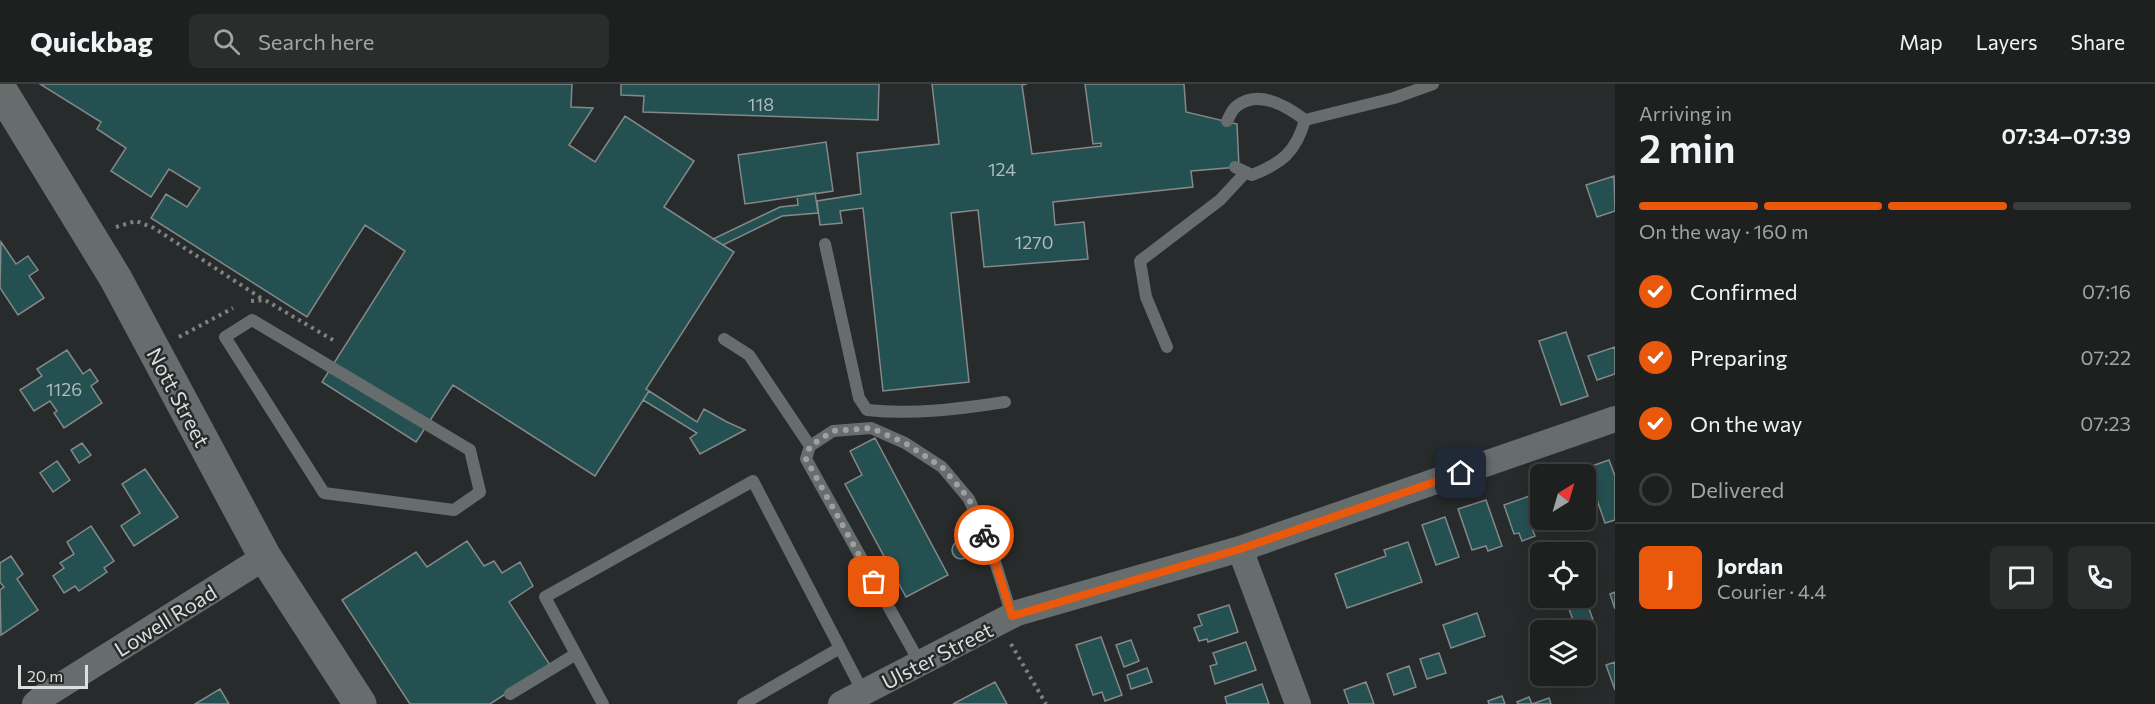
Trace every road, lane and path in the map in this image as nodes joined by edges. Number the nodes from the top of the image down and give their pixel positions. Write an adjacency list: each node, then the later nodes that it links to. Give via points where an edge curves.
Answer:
1 (1433, 84): 3 (lane)
2 (0, 89): 15 (main road, Nott Street, via 116,279)
3 (1305, 120): 4 (lane, via 1287,106 1249,99 1235,107); 9 (lane, via 1290,154 1273,167 1251,175 1240,170 1220,200 1140,261 1146,297)
4 (1227, 121)
5 (114, 228): 7 (path, via 136,221 154,228)
6 (825, 244): 11 (lane, via 859,398 867,410 891,413 962,409)
7 (265, 300)
8 (724, 339): 13 (lane, via 749,355)
9 (1167, 347)
10 (331, 368): 10 (lane, via 252,320 225,337 324,493 454,510 480,492 470,450)
11 (1005, 402)
12 (1615, 419): 14 (street, Ulster Street)
13 (810, 446): 16 (lane, via 833,431 871,428 905,443 942,467 969,499 992,552); 19 (lane, via 806,459)
14 (1240, 549): 16 (street, Ulster Street); 27 (street)
15 (265, 558): 22 (main road, Nott Street); 23 (street, Lowell Road)
16 (1006, 619): 19 (street, Ulster Street); 26 (path)
17 (840, 648): 18 (lane, via 753,481 545,597); 21 (lane); 25 (lane)
18 (576, 654): 20 (lane); 24 (lane)
19 (920, 663): 21 (street, Ulster Street)
20 (510, 694)
21 (852, 698)
22 (353, 701)
23 (35, 704)
24 (603, 704)
25 (743, 704)
26 (1046, 704)
27 (1298, 704)

